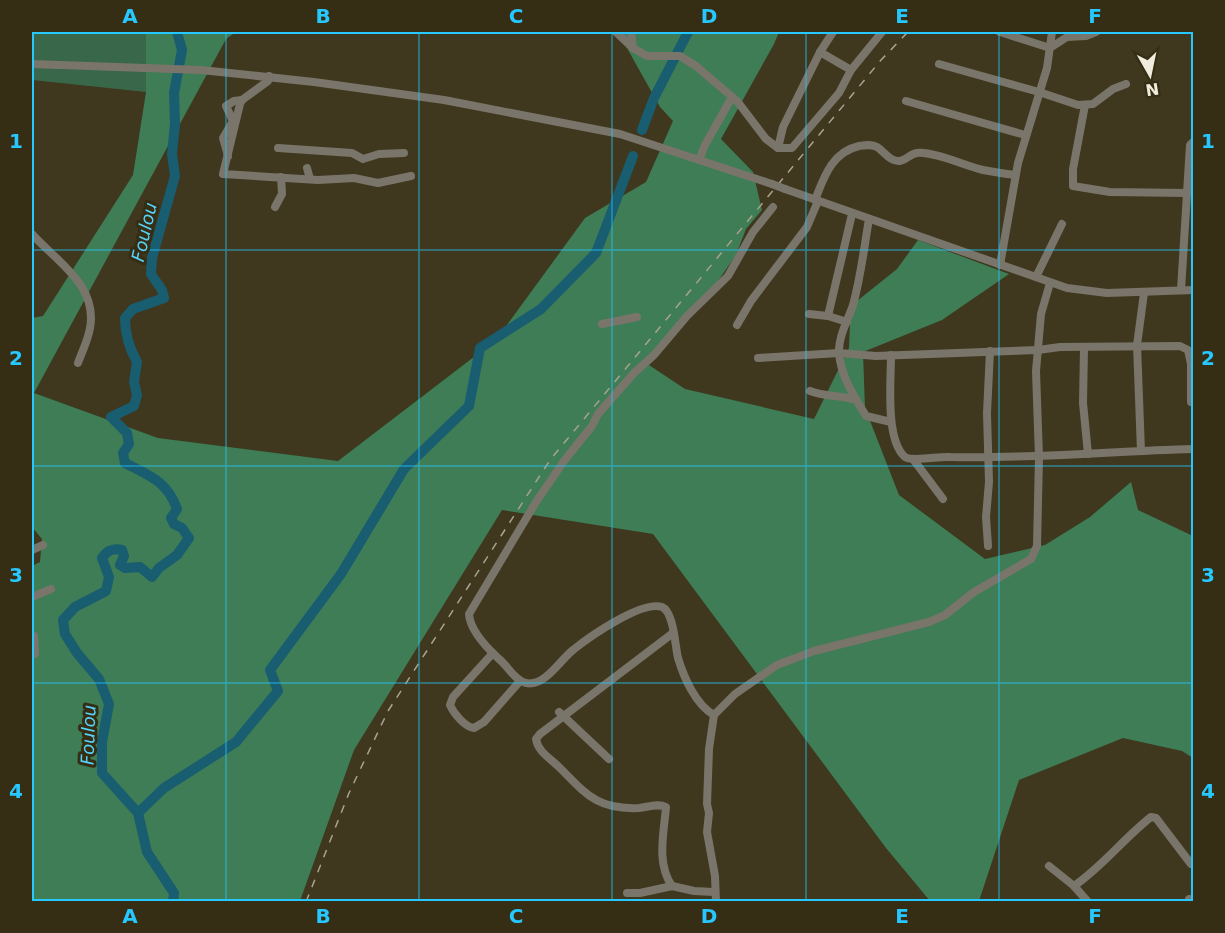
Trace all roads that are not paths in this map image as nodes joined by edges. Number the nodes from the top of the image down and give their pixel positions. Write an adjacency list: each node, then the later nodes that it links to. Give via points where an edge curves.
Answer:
1 (616, 32): 8 (street)
2 (631, 32): 8 (street)
3 (833, 32): 10 (street)
4 (882, 32): 13 (street)
5 (1000, 32): 9 (street)
6 (1052, 32): 9 (street)
7 (1096, 32): 9 (street, via 1067,37)
8 (633, 48): 17 (street, via 647,56 676,56 696,66)
9 (1050, 48): 16 (street)
10 (820, 52): 13 (street); 24 (street, via 783,127)
11 (32, 64): 14 (street)
12 (939, 64): 16 (street)
13 (851, 70): 24 (street, via 839,93 792,148)
14 (269, 76): 18 (street); 27 (street, via 526,115 620,134)
15 (1126, 84): 20 (street)
16 (1039, 92): 20 (street); 21 (street)
17 (732, 97): 24 (street, via 762,136); 27 (street)
18 (242, 100): 26 (street); 26 (street, via 226,106 233,121 223,138)
19 (906, 101): 21 (street)
20 (1085, 105): 33 (street, via 1073,186 1110,192)
21 (1025, 135): 30 (street)
22 (1194, 141): 33 (street, via 1190,145)
23 (278, 148): 25 (street, via 352,153 363,159)
24 (778, 148)
25 (404, 153)
26 (228, 156): 31 (street, via 223,174)
27 (699, 160): 34 (street, bridge)
28 (307, 168): 32 (street)
29 (411, 176): 32 (street, via 378,183 354,178)
30 (1015, 176): 34 (street, via 926,153 897,161 875,146 865,145 836,159 824,176); 41 (street)
31 (281, 177): 32 (street); 35 (street, via 282,194)
32 (310, 179)
33 (1187, 193): 44 (street)
34 (817, 201): 37 (street); 52 (street, via 807,227)
35 (275, 207)
36 (774, 207): 79 (street, via 753,232 728,276 618,390 536,502 469,614 470,622)
37 (852, 213): 38 (street); 48 (street)
38 (870, 219): 41 (street); 50 (street)
39 (1062, 224): 42 (street)
40 (32, 234): 60 (street, via 80,282 89,300 90,327)
41 (1000, 265): 42 (street)
42 (1036, 278): 43 (street)
43 (1050, 283): 46 (street, via 1084,291); 55 (street, via 1041,315)
44 (1180, 290): 45 (street); 46 (street)
45 (1194, 290)
46 (1144, 293): 53 (street)
47 (809, 314): 48 (street)
48 (828, 316): 50 (street)
49 (637, 317): 51 (street)
50 (847, 322): 57 (street)
51 (602, 324)
52 (737, 325)
53 (1137, 345): 54 (street); 63 (street, via 1180,346 1188,350); 66 (street)
54 (1084, 348): 55 (street); 67 (street, via 1083,403)
55 (1038, 350): 56 (street); 68 (street)
56 (990, 351): 58 (street); 69 (street)
57 (839, 353): 58 (street); 59 (street); 62 (street, via 846,384)
58 (891, 355): 64 (street)
59 (758, 358)
60 (78, 363)
61 (810, 391): 62 (street)
62 (856, 400): 64 (street, via 866,416)
63 (1191, 402)
64 (891, 422): 70 (street, via 896,442 905,457)
65 (1194, 449): 66 (street)
66 (1141, 451): 67 (street)
67 (1088, 454): 68 (street)
68 (1039, 457): 69 (street); 83 (street, via 1037,546 1031,559 929,622 814,651 777,665 735,694)
69 (989, 458): 70 (street); 73 (street)
70 (913, 459): 71 (street)
71 (943, 499)
72 (43, 545): 74 (street)
73 (988, 546)
74 (32, 550)
75 (51, 589): 76 (street)
76 (32, 597)
77 (673, 633): 81 (street, via 665,609 646,608 614,622 572,651 536,683); 82 (street); 83 (street, via 685,676 701,706)
78 (34, 636): 80 (street)
79 (493, 653): 81 (street); 81 (street, via 453,697 452,711 474,728)
80 (32, 655)
81 (520, 681)
82 (561, 714): 84 (street); 87 (street, via 536,739 543,752 571,780 601,804 666,807 662,835 664,870)
83 (714, 715): 89 (street, via 707,832)
84 (609, 759)
85 (1194, 863): 88 (street, via 1151,817)
86 (1049, 866): 88 (street)
87 (672, 886): 89 (street); 90 (street)
88 (1074, 886): 93 (street)
89 (714, 892): 92 (street)
90 (627, 893)
91 (1194, 900): 94 (street)
92 (716, 902)
93 (1088, 902)
94 (1188, 902)

